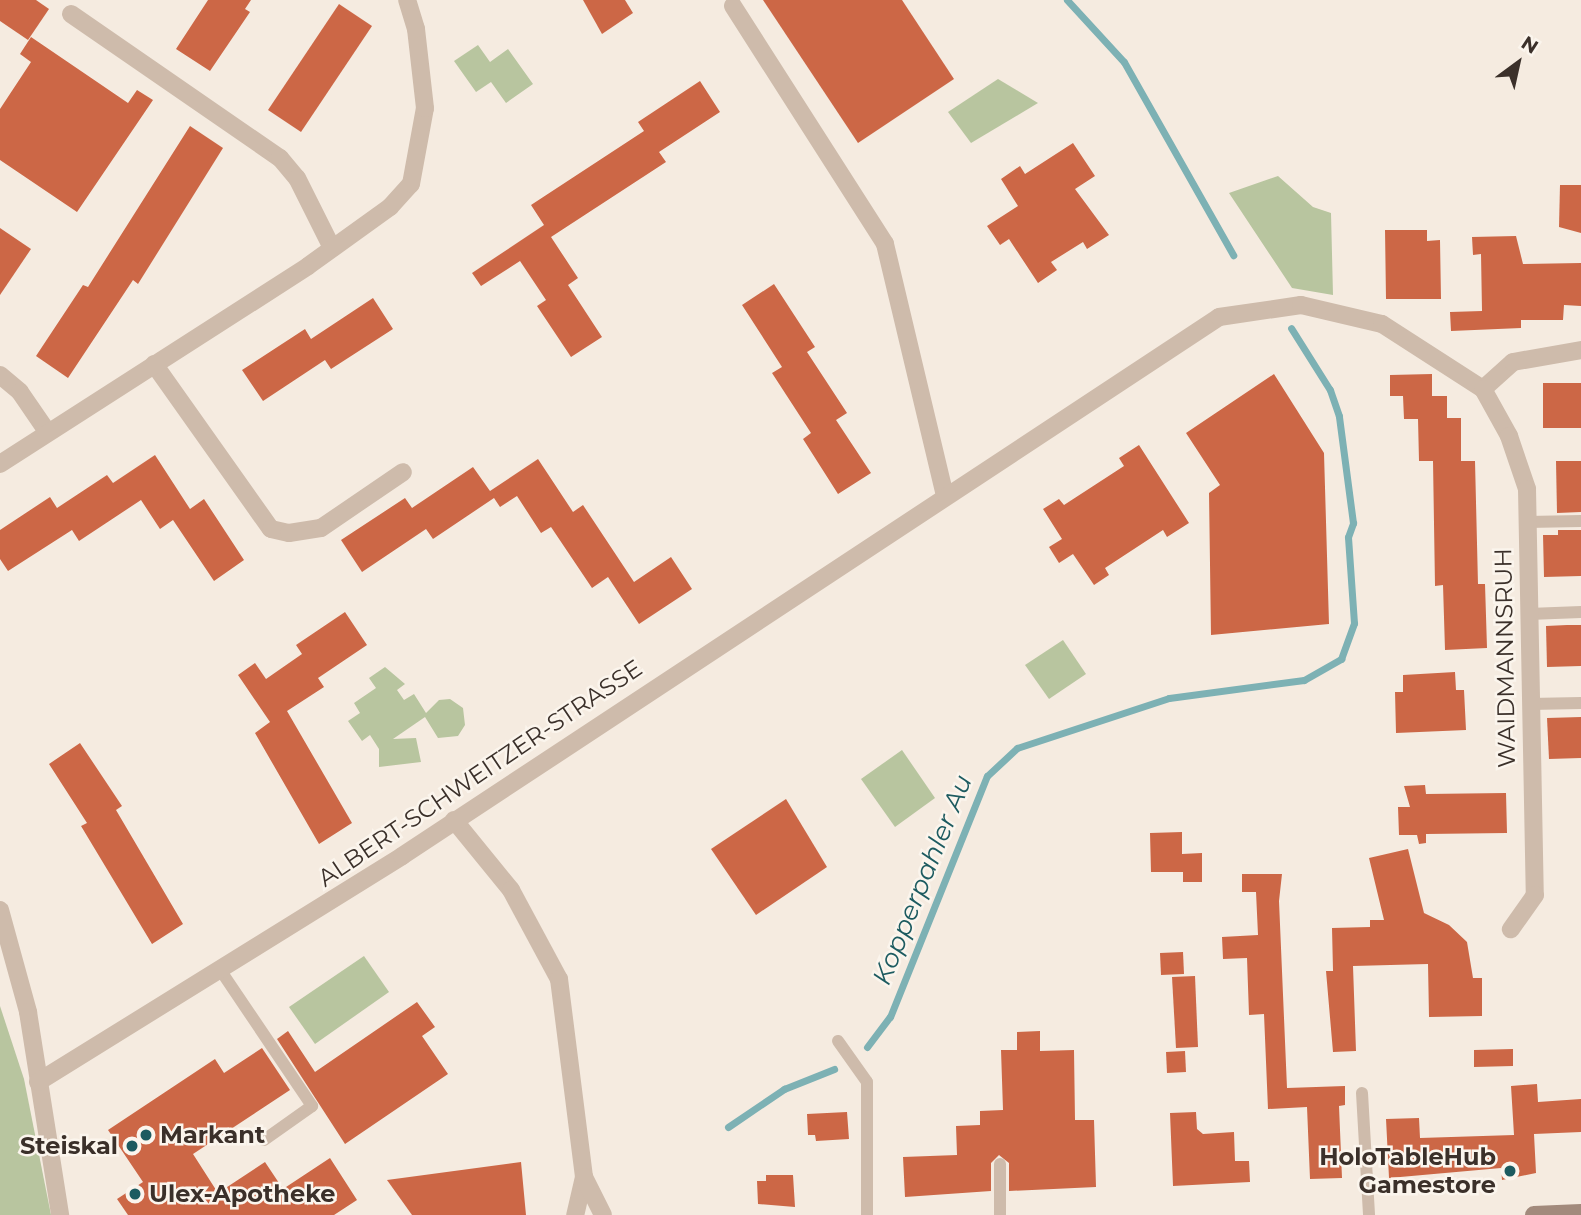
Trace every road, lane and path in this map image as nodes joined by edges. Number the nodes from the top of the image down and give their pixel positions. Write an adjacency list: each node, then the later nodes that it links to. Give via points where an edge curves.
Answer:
1 (407, 0): 4 (street, via 425,97 414,174 390,207)
2 (733, 6): 12 (street, via 884,244)
3 (71, 14): 4 (street, via 281,158 297,178)
4 (332, 248): 6 (street)
5 (1581, 350): 8 (street, via 1513,362)
6 (155, 363): 9 (street); 11 (street, via 271,529 289,533 321,528)
7 (0, 375): 9 (street, via 20,392)
8 (1483, 389): 12 (street, ALBERT-SCHWEITZER-STRASSE, via 1411,339 1348,313 1301,304 1219,317); 14 (street, WAIDMANNSRUH, via 1523,475)
9 (47, 430): 10 (street)
10 (0, 464)
11 (403, 472)
12 (945, 495): 19 (street, ALBERT-SCHWEITZER-STRASSE)
13 (1581, 521): 14 (lane)
14 (1527, 522): 16 (street, WAIDMANNSRUH)
15 (1581, 612): 16 (lane)
16 (1529, 614): 18 (street, WAIDMANNSRUH)
17 (1581, 703): 18 (lane)
18 (1530, 704): 21 (street, WAIDMANNSRUH, via 1535,895)
19 (454, 820): 22 (street, ALBERT-SCHWEITZER-STRASSE); 28 (street, via 511,890 559,979)
20 (0, 910): 24 (street, via 28,1012)
21 (1511, 929)
22 (221, 971): 24 (street, ALBERT-SCHWEITZER-STRASSE); 26 (lane, via 312,1106)
23 (838, 1041): 33 (lane, via 867,1082)
24 (38, 1082): 30 (street)
25 (1362, 1093): 35 (lane)
26 (264, 1140)
27 (1000, 1164): 34 (lane)
28 (584, 1177): 31 (street); 32 (street)
29 (1581, 1213): 36 (street)
30 (60, 1215)
31 (575, 1215)
32 (603, 1215)
33 (867, 1215)
34 (1000, 1215)
35 (1368, 1215)
36 (1534, 1215)

